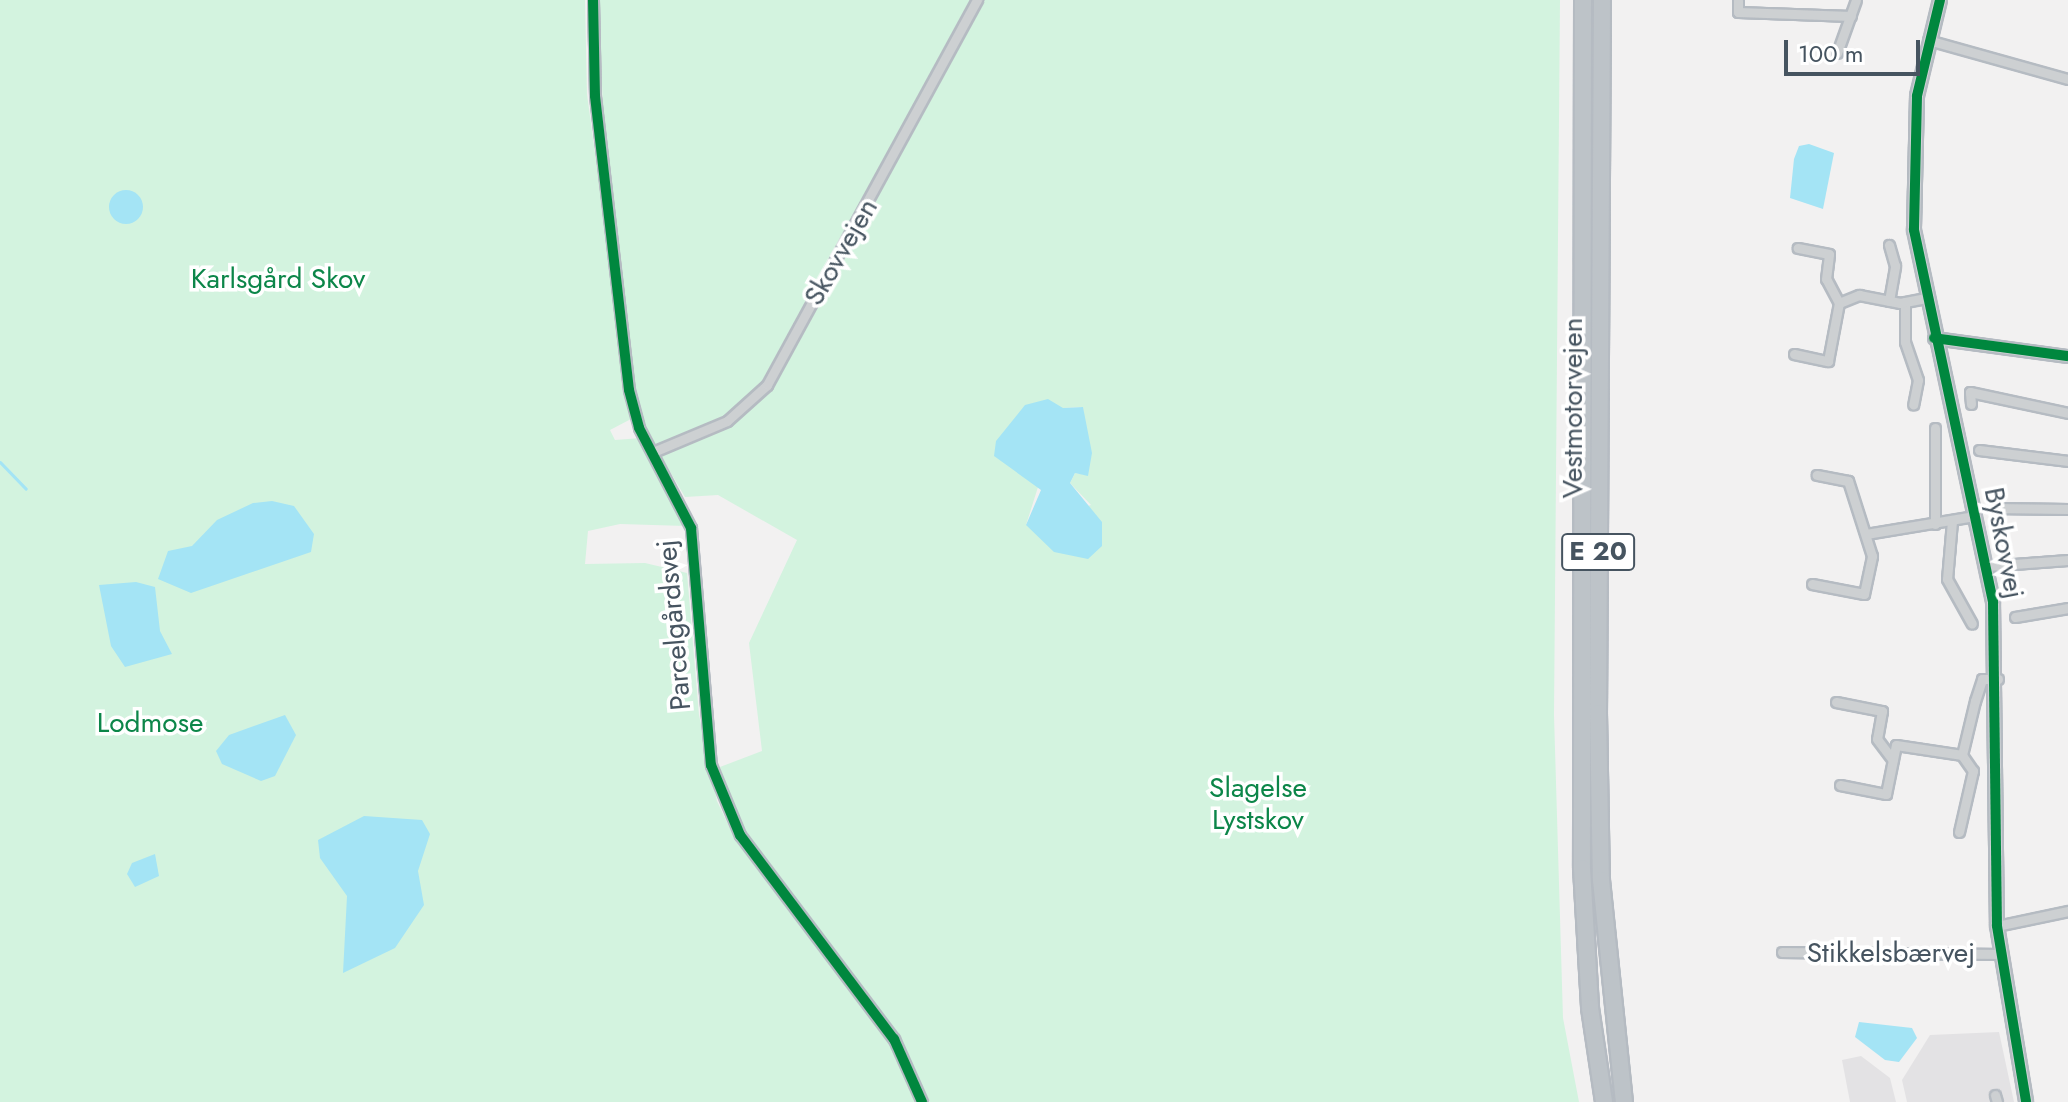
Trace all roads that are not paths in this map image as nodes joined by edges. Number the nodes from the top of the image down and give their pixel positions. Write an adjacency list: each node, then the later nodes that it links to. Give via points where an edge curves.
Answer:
1 (593, 0): 26 (street, Parcelgårdsvej, via 595,96 629,390)
2 (977, 0): 26 (street, Skovvejen, via 767,385 727,421)
3 (1583, 0): 52 (highway, Vestmotorvejen / E 20, via 1582,868 1590,1008)
4 (1602, 0): 53 (highway, Vestmotorvejen / E 20, via 1601,880)
5 (1738, 0): 8 (street, via 1738,12)
6 (1856, 0): 8 (street)
7 (1940, 0): 9 (main road, Byskovvej)
8 (1851, 16): 10 (street)
9 (1928, 40): 11 (street); 14 (main road, Byskovvej, via 1912,142)
10 (1837, 53)
11 (2068, 79)
12 (1889, 245): 15 (street, via 1895,266)
13 (1798, 248): 17 (street, via 1829,254 1826,279)
14 (1925, 298): 16 (street); 18 (main road, Byskovvej)
15 (1889, 301): 16 (street); 17 (street, via 1859,295)
16 (1905, 302): 22 (street, via 1905,342 1918,380)
17 (1839, 303): 19 (street, via 1828,361)
18 (1934, 338): 20 (street); 31 (main road, Byskovvej)
19 (1794, 354)
20 (2068, 356)
21 (1971, 404): 23 (street, via 1970,392)
22 (1913, 405)
23 (2068, 413)
24 (1935, 428): 33 (street)
25 (1979, 450): 27 (street)
26 (653, 452): 51 (street, Parcelgårdsvej, via 691,528 695,628 711,765 722,800 740,835 894,1039)
27 (2068, 461)
28 (1817, 475): 34 (street, via 1848,481)
29 (1993, 508): 30 (street)
30 (2068, 509)
31 (1975, 516): 32 (street); 36 (main road, Byskovvej)
32 (1952, 521): 33 (street); 40 (street, via 1947,579)
33 (1935, 524): 34 (street)
34 (1866, 534): 37 (street, via 1872,556 1864,594)
35 (2068, 560): 36 (street)
36 (1987, 566): 41 (main road, Byskovvej)
37 (1812, 584)
38 (2068, 608): 39 (street)
39 (2015, 617)
40 (1972, 624)
41 (1999, 679): 43 (street, via 1982,679); 48 (main road, Byskovvej)
42 (1836, 702): 44 (street, via 1882,711 1877,739)
43 (1962, 755): 44 (street, via 1896,745); 46 (street, via 1973,771)
44 (1893, 760): 45 (street, via 1886,794)
45 (1840, 785)
46 (1959, 832)
47 (2068, 911): 48 (street)
48 (1997, 926): 50 (main road, Byskovvej)
49 (1782, 952): 50 (street, Stikkelsbærvej)
50 (1999, 954): 54 (main road, Byskovvej)
51 (922, 1102)
52 (1604, 1102)
53 (1624, 1102)
54 (2026, 1102)

